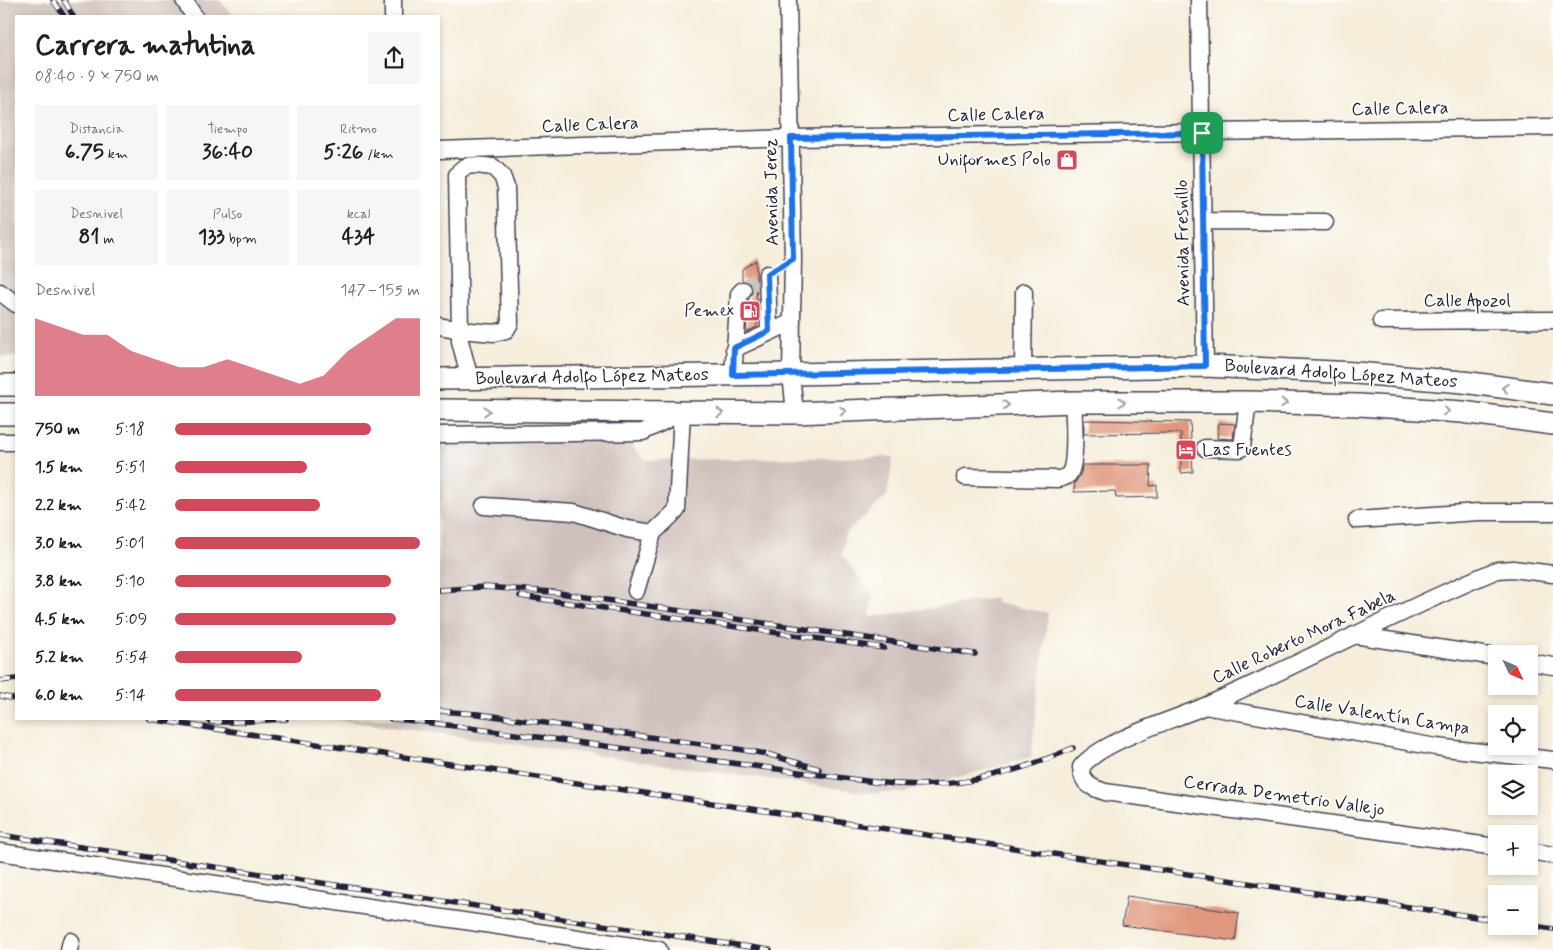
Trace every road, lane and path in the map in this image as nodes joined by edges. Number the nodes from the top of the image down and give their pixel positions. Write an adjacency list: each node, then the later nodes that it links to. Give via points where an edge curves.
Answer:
1 (184, 0): 5 (street)
2 (393, 0): 6 (street)
3 (788, 0): 9 (street, Avenida Jerez)
4 (1200, 0): 8 (street, Avenida Fresnillo)
5 (193, 15)
6 (393, 15)
7 (1553, 127): 8 (street, Calle Calera)
8 (1202, 133): 9 (street, Calle Calera); 11 (street, Avenida Fresnillo)
9 (791, 138): 10 (street, Calle Calera); 13 (street, Avenida Jerez)
10 (440, 150)
11 (1203, 221): 12 (street); 25 (street, Avenida Fresnillo)
12 (1325, 222)
13 (793, 259): 20 (street, Avenida Jerez); 22 (street, via 761,277)
14 (743, 290): 24 (street, via 738,294)
15 (0, 292): 17 (street)
16 (1024, 292): 26 (street)
17 (15, 303)
18 (1553, 320): 19 (street, Calle Apozol)
19 (1380, 321)
20 (792, 322): 22 (street); 27 (street, Avenida Jerez)
21 (440, 326): 23 (street)
22 (769, 331): 24 (street)
23 (460, 336): 23 (street, via 506,330 510,323 506,187 502,176 493,167 467,166 457,176); 29 (street)
24 (734, 348): 28 (street)
25 (1205, 366): 26 (main road, Boulevard Adolfo López Mateos); 32 (main road, Boulevard Adolfo López Mateos, one-way to 25, via 1356,373)
26 (1023, 369): 27 (main road, Boulevard Adolfo López Mateos)
27 (792, 374): 28 (main road, Boulevard Adolfo López Mateos); 37 (street, Avenida Jerez)
28 (733, 375): 29 (main road, Boulevard Adolfo López Mateos)
29 (453, 379)
30 (0, 385): 31 (main road)
31 (15, 385)
32 (1553, 394)
33 (1073, 402): 34 (main road, Boulevard Adolfo López Mateos, one-way to 34); 37 (main road, Boulevard Adolfo López Mateos, one-way to 33); 45 (street, via 1072,466 1065,478)
34 (1248, 402): 40 (main road, Boulevard Adolfo López Mateos, one-way to 40, via 1462,412); 44 (street, via 1242,448)
35 (440, 410): 36 (main road, Boulevard Adolfo López Mateos, one-way to 36)
36 (682, 412): 37 (main road, Boulevard Adolfo López Mateos, one-way to 37); 41 (street, via 643,432); 49 (street, via 677,510)
37 (794, 413)
38 (0, 414): 39 (main road)
39 (15, 414)
40 (1553, 424)
41 (440, 435)
42 (0, 442): 43 (street)
43 (15, 442)
44 (1205, 448)
45 (965, 477)
46 (484, 506): 49 (street, via 574,512 627,529)
47 (1553, 512): 48 (street, via 1479,512)
48 (1357, 520)
49 (653, 533): 51 (street)
50 (1553, 574): 52 (street, Calle Roberto Mora Fabela, via 1497,570)
51 (636, 592)
52 (1354, 635): 53 (street); 56 (street, Calle Roberto Mora Fabela)
53 (1488, 656)
54 (1538, 664): 55 (street)
55 (1553, 666)
56 (1205, 706): 57 (street, Calle Valentín Campa, via 1436,746); 58 (street, Calle Roberto Mora Fabela, via 1123,740 1089,757)
57 (1553, 760)
58 (1081, 767): 59 (street, Cerrada Demetrio Vallejo, via 1087,784 1106,792)
59 (1488, 846)
60 (0, 852): 63 (street)
61 (1538, 852): 62 (street)
62 (1553, 855)
63 (659, 950)

